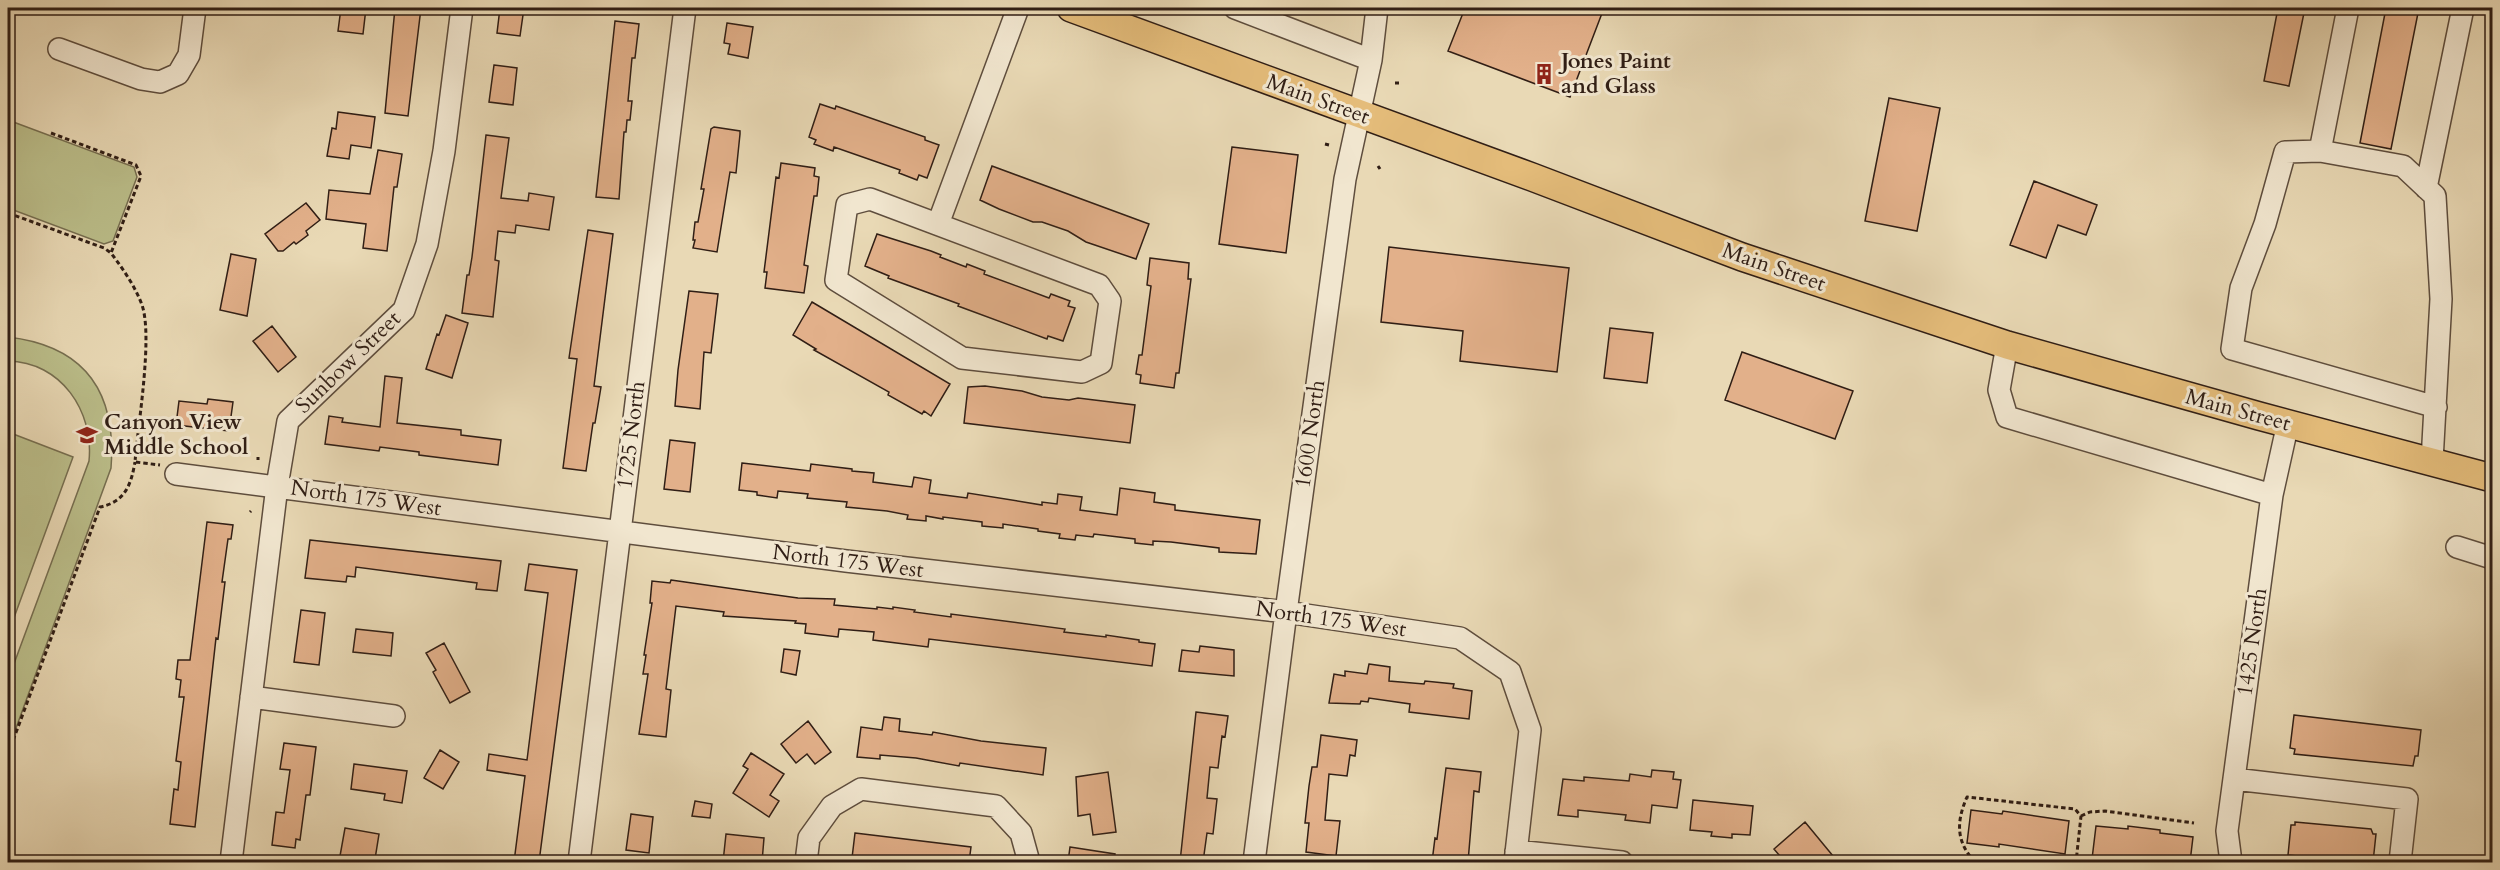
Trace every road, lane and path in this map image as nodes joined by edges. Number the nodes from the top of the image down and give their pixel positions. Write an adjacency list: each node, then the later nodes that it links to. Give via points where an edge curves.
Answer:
1 (195, 8): 10 (street, via 189,56 178,74 160,82 141,79)
2 (462, 8): 26 (street, Sunbow Street, via 444,151 427,244 404,310 288,421)
3 (685, 8): 28 (street, 1725 North)
4 (1018, 8): 17 (street)
5 (1071, 8): 12 (main road, Main Street)
6 (1235, 8): 11 (street)
7 (1377, 8): 11 (street, 1600 North)
8 (2348, 8): 14 (street)
9 (2463, 8): 15 (street)
10 (59, 49)
11 (1371, 60): 12 (street, 1600 North)
12 (1358, 114): 19 (main road, Main Street, via 1742,257); 31 (street, 1600 North, via 1345,179)
13 (51, 133): 18 (path, via 136,165 141,176)
14 (2320, 151): 15 (street, via 2403,166); 20 (street, via 2285,152 2265,224 2241,288 2232,349)
15 (2426, 188): 20 (street, via 2435,196 2441,299)
16 (8, 213): 18 (path)
17 (938, 224): 17 (street, via 870,199 847,205 836,280 962,358 1082,372 1101,363 1110,301 1099,285)
18 (111, 253): 23 (path, via 142,306 146,331)
19 (2007, 345): 21 (main road, Main Street); 27 (street, via 1999,390 2007,417)
20 (2436, 407): 22 (street)
21 (2288, 423): 22 (main road, Main Street); 27 (street, 1425 North)
22 (2432, 461): 25 (main road, Main Street)
23 (135, 462): 24 (path, via 168,466); 34 (path, via 126,494 100,507)
24 (176, 474): 26 (street, North 175 West)
25 (2493, 478)
26 (277, 486): 28 (street, North 175 West); 32 (street, Sunbow Street)
27 (2272, 495): 35 (street, 1425 North)
28 (619, 532): 31 (street, North 175 West); 40 (street, 1725 North)
29 (2457, 547): 30 (street)
30 (2493, 558)
31 (1286, 612): 38 (street, North 175 West, via 1460,638 1510,672 1530,729); 43 (street, 1600 North)
32 (251, 697): 33 (street); 39 (street, Sunbow Street)
33 (394, 716)
34 (8, 754)
35 (2234, 779): 49 (street, 1425 North, via 2227,831); 50 (street, via 2407,799)
36 (2081, 816): 37 (path, via 2105,812); 45 (path, via 2075,809 1968,797 1959,836 1965,852); 48 (path)
37 (2194, 823)
38 (1516, 857): 44 (street)
39 (231, 862)
40 (579, 862)
41 (806, 862): 42 (street, via 809,838 832,806 861,789 996,806 1021,833)
42 (1029, 862)
43 (1254, 862)
44 (1622, 862)
45 (1975, 862)
46 (2004, 862): 47 (path)
47 (2055, 862)
48 (2076, 862)
49 (2231, 862)
50 (2400, 862)

